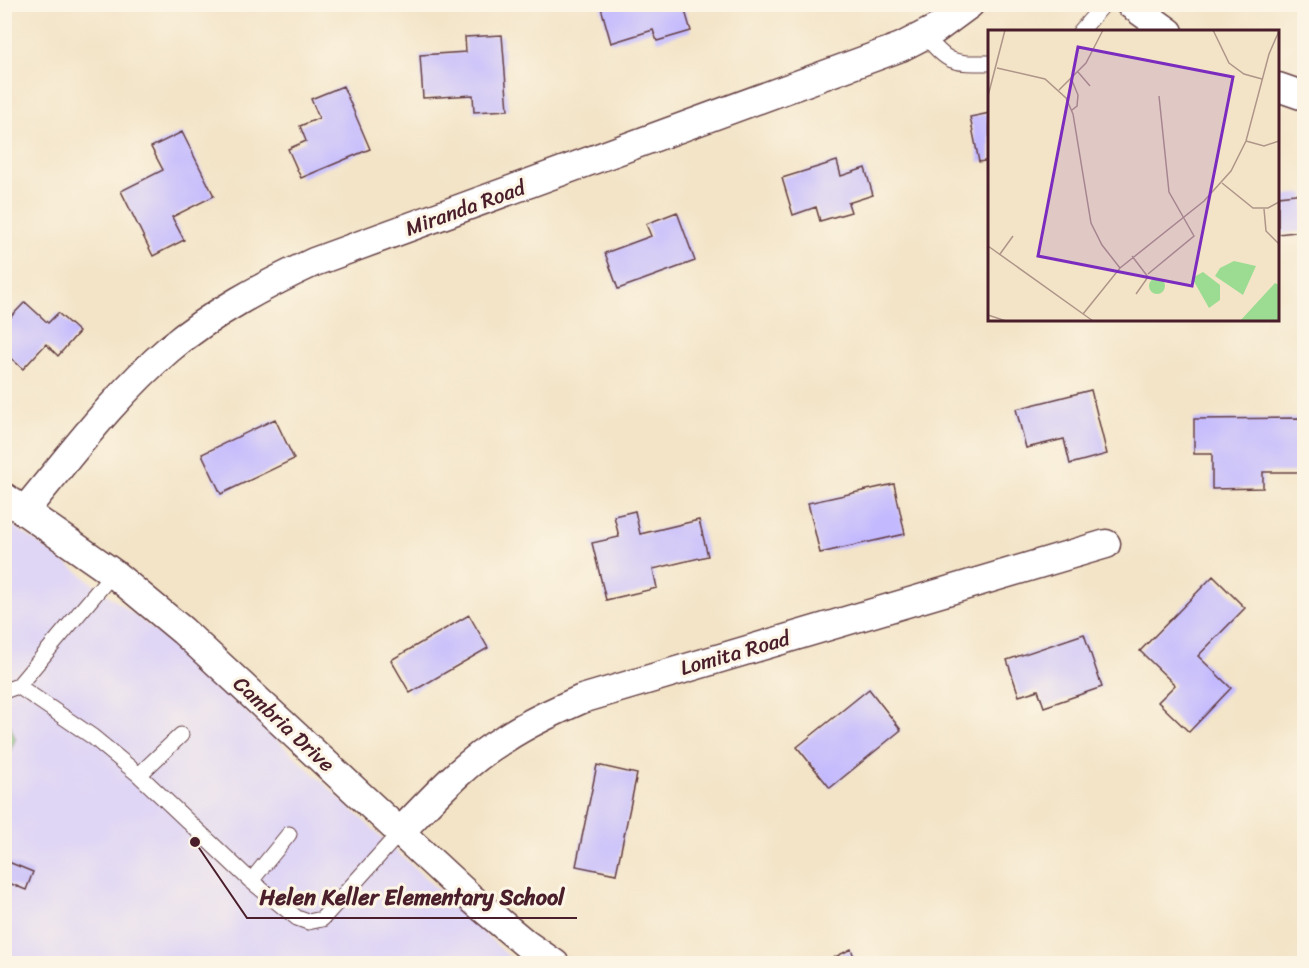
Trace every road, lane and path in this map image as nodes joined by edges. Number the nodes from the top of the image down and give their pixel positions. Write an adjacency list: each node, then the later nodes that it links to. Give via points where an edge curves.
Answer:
1 (970, 4): 6 (street, Miranda Road)
2 (1104, 4): 4 (lane)
3 (1130, 4): 5 (street)
4 (1082, 30)
5 (1163, 30)
6 (925, 35): 7 (lane, via 936,50 955,63); 10 (street, Miranda Road, via 774,95 314,262 262,286 170,348)
7 (988, 63)
8 (1279, 87): 9 (street)
9 (1305, 96)
10 (15, 503): 12 (street, Cambria Drive)
11 (1106, 544): 16 (street, Lomita Road, via 582,699 540,718 469,764)
12 (113, 573): 13 (lane); 16 (street, Cambria Drive, via 183,631)
13 (11, 689): 15 (lane, via 93,737)
14 (181, 735): 15 (lane)
15 (139, 775): 18 (lane)
16 (401, 831): 18 (lane, via 322,919 308,922 297,918); 19 (street, Cambria Drive, via 472,899)
17 (289, 834): 18 (lane)
18 (251, 880)
19 (555, 963)

